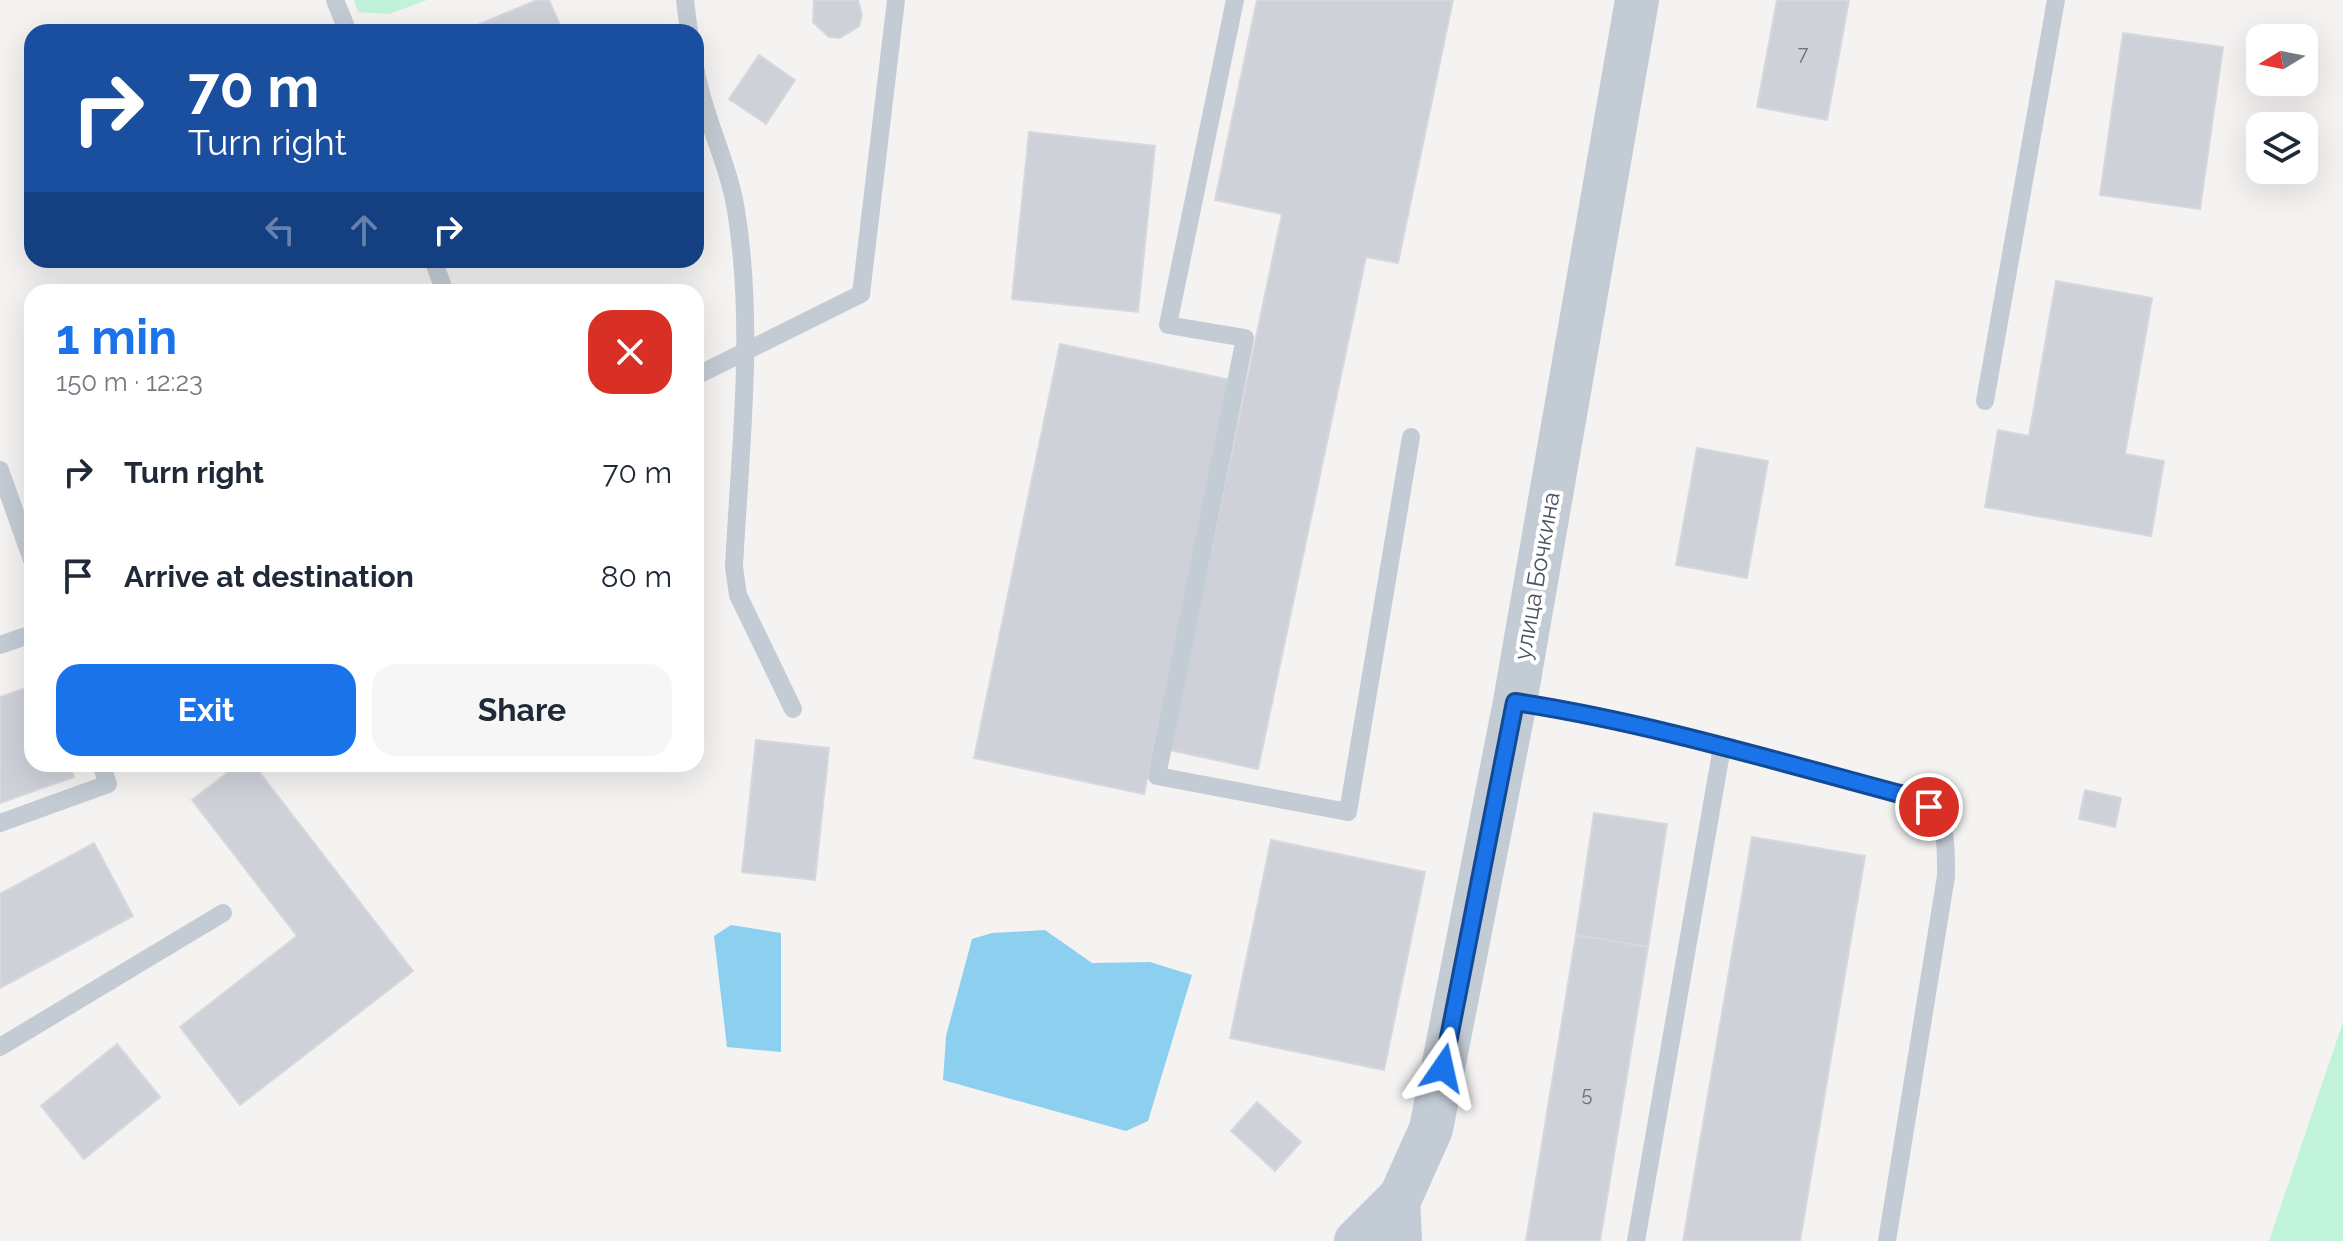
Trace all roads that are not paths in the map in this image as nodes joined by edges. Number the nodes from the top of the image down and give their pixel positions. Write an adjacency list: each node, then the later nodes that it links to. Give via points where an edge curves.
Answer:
1 (335, 0): 7 (lane)
2 (685, 0): 8 (lane)
3 (896, 0): 10 (lane, via 861,294)
4 (1235, 0): 13 (lane, via 1168,325 1245,338 1157,776 1348,812)
5 (1637, 0): 18 (street, улица Бочкина)
6 (2056, 0): 12 (lane)
7 (345, 24)
8 (688, 24)
9 (704, 111): 10 (lane, via 721,147 736,206 746,280)
10 (745, 352): 11 (lane); 19 (lane, via 734,567 738,595)
11 (704, 372)
12 (1985, 401)
13 (1411, 437)
14 (0, 470): 15 (lane)
15 (24, 538)
16 (24, 637): 17 (lane)
17 (0, 645)
18 (1515, 702): 20 (lane, via 1585,713); 25 (street, улица Бочкина, via 1431,1129)
19 (793, 709)
20 (1722, 747): 28 (lane); 29 (lane, via 1900,794 1929,807 1941,827 1946,876)
21 (104, 772): 22 (lane, via 108,784)
22 (0, 823)
23 (223, 913): 24 (lane)
24 (0, 1047)
25 (1401, 1196): 26 (street); 27 (street, улица Бочкина)
26 (1356, 1241)
27 (1403, 1241)
28 (1636, 1241)
29 (1887, 1241)

